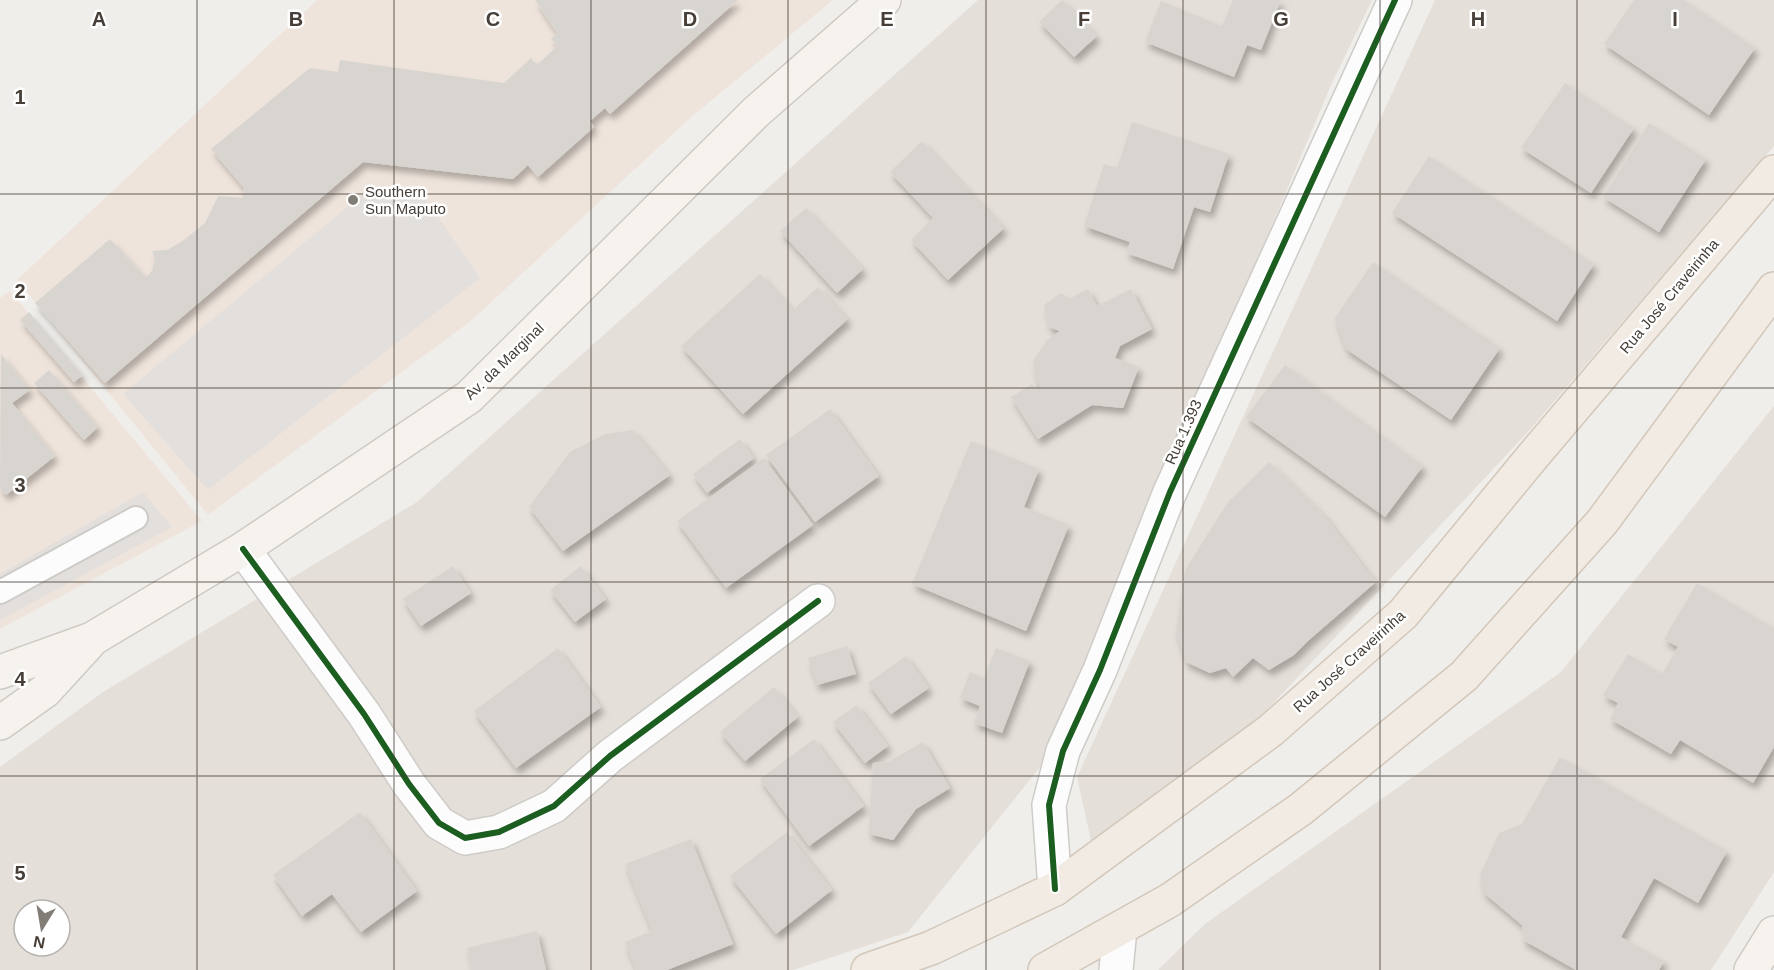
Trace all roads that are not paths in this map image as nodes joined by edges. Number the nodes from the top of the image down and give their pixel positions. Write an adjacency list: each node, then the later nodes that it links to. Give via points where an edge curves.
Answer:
1 (884, 0): 6 (main road, Av. da Marginal, via 756,112 469,397)
2 (1395, 0): 12 (street, Rua 1.393, via 1170,492 1100,670 1063,752 1049,805)
3 (1774, 172): 12 (main road, Rua José Craveirinha, via 1403,614 1270,731)
4 (1774, 289): 13 (main road, via 1602,522 1464,676 1301,809 1170,900)
5 (136, 518): 7 (lane)
6 (243, 549): 8 (street, via 364,714 409,784 439,823 465,838 499,832 554,806 635,737); 9 (main road, Av. da Marginal)
7 (0, 592)
8 (818, 602)
9 (92, 639): 10 (main road, Av. da Marginal); 11 (main road, via 45,691)
10 (0, 672)
11 (0, 723)
12 (1055, 889): 15 (main road, Rua José Craveirinha, via 931,948)
13 (1120, 929): 16 (main road); 17 (street)
14 (1774, 933): 18 (main road)
15 (868, 970)
16 (1046, 970)
17 (1116, 970)
18 (1751, 970)

